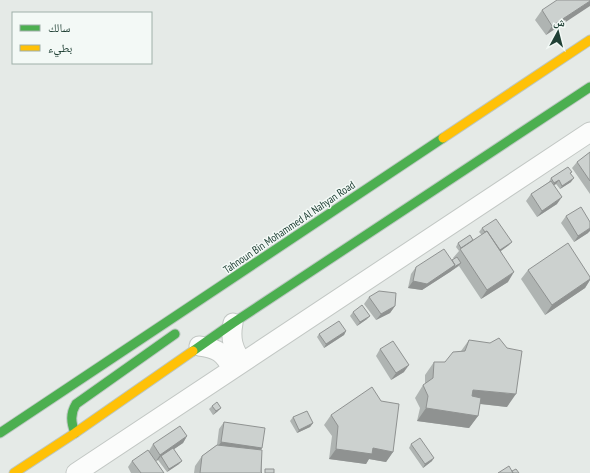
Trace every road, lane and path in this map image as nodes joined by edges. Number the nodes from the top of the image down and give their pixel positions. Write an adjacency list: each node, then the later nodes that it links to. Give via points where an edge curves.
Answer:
1 (590, 40): 4 (main road, Tahnoun Bin Mohammed Al Nahyan Road)
2 (590, 87): 6 (main road)
3 (590, 132): 9 (street)
4 (240, 274): 5 (main road); 10 (main road, Tahnoun Bin Mohammed Al Nahyan Road)
5 (223, 295)
6 (233, 323): 8 (main road); 9 (street, via 232,344)
7 (185, 328): 11 (main road, via 76,404 71,415)
8 (199, 346): 9 (street, via 210,347); 11 (main road)
9 (237, 365): 13 (street)
10 (0, 433)
11 (75, 433): 12 (main road)
12 (14, 473)
13 (76, 473)

